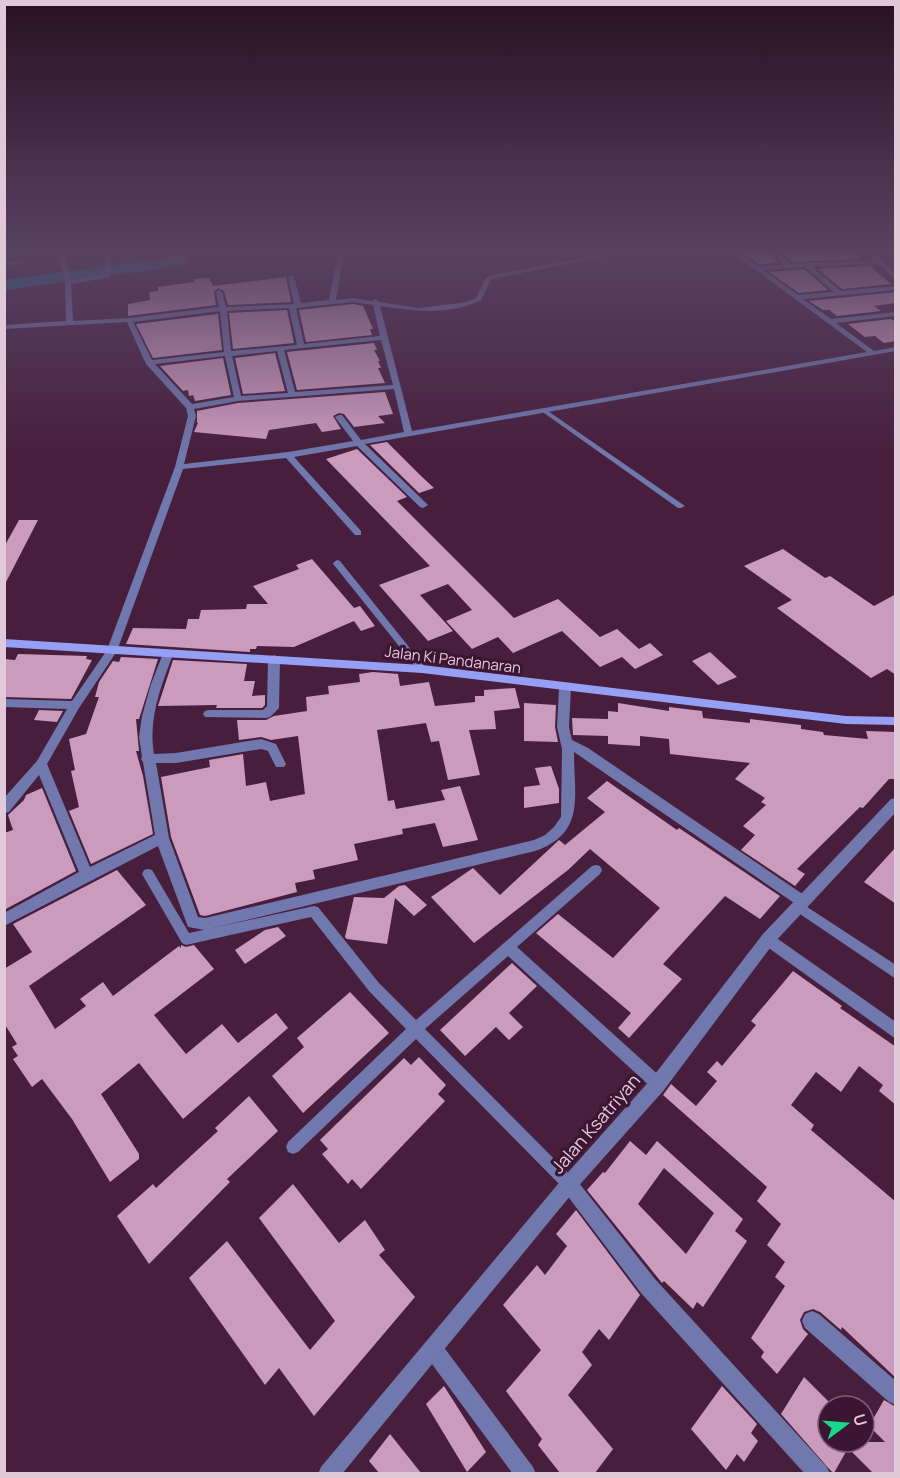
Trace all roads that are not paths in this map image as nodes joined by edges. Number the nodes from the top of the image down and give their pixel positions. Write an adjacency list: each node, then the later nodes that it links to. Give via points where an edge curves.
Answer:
1 (70, 317): 10 (street)
2 (155, 317): 8 (street)
3 (224, 317): 16 (street)
4 (297, 317): 13 (street)
5 (378, 317): 12 (street)
6 (825, 317): 9 (street)
7 (868, 317): 9 (street)
8 (129, 320): 10 (street); 18 (street)
9 (831, 321): 17 (street)
10 (70, 323): 11 (street)
11 (4, 327)
12 (383, 338): 13 (street); 19 (street)
13 (301, 346): 14 (street)
14 (280, 348): 16 (street); 20 (street)
15 (896, 349): 17 (street)
16 (228, 353): 18 (street); 21 (street)
17 (873, 353): 23 (street)
18 (149, 362): 22 (street)
19 (396, 387): 20 (street); 25 (street)
20 (292, 395): 21 (street)
21 (238, 399): 22 (street)
22 (190, 407): 28 (street, via 192,416)
23 (546, 412): 25 (street); 30 (lane)
24 (339, 417): 26 (street)
25 (409, 434): 26 (street)
26 (359, 443): 27 (street); 29 (street)
27 (288, 456): 28 (street); 31 (street)
28 (179, 467): 34 (street)
29 (423, 505)
30 (681, 506)
31 (358, 533)
32 (337, 563): 37 (lane)
33 (4, 643): 34 (main road, Jalan Ki Pandanaran)
34 (112, 651): 35 (main road, Jalan Ki Pandanaran); 40 (street)
35 (168, 654): 36 (main road, Jalan Ki Pandanaran); 44 (street, via 145,720)
36 (274, 659): 37 (main road, Jalan Ki Pandanaran); 41 (street, via 271,712)
37 (422, 669): 38 (main road, Jalan Ki Pandanaran)
38 (565, 688): 42 (main road, Jalan Ki Pandanaran); 43 (street, via 563,727)
39 (4, 703): 40 (street)
40 (75, 705): 45 (street)
41 (209, 714)
42 (894, 722)
43 (567, 743): 49 (street, via 567,818 550,839 236,917 193,923); 53 (street, via 584,750)
44 (147, 759): 46 (street, via 261,744 275,748); 49 (street)
45 (41, 764): 48 (street); 52 (street)
46 (280, 764)
47 (896, 803): 53 (street, Jalan Ksatriyan)
48 (4, 808)
49 (162, 838): 52 (street)
50 (596, 870): 56 (lane)
51 (148, 874): 58 (lane, via 186,939 314,911 374,987)
52 (87, 875): 54 (street)
53 (800, 903): 55 (street, Jalan Ksatriyan); 57 (lane)
54 (4, 920)
55 (768, 939): 59 (street); 60 (street, Jalan Ksatriyan)
56 (509, 948): 58 (lane); 60 (lane)
57 (896, 973)
58 (417, 1028): 61 (lane); 62 (lane)
59 (896, 1032)
60 (658, 1084): 62 (street, Jalan Ksatriyan)
61 (292, 1147)
62 (569, 1184): 64 (street, Jalan Ksatriyan); 68 (street, via 648,1286)
63 (812, 1321): 65 (street)
64 (433, 1348): 66 (street, Jalan Ksatriyan); 67 (street)
65 (896, 1395)
66 (328, 1473)
67 (526, 1473)
68 (820, 1473)

